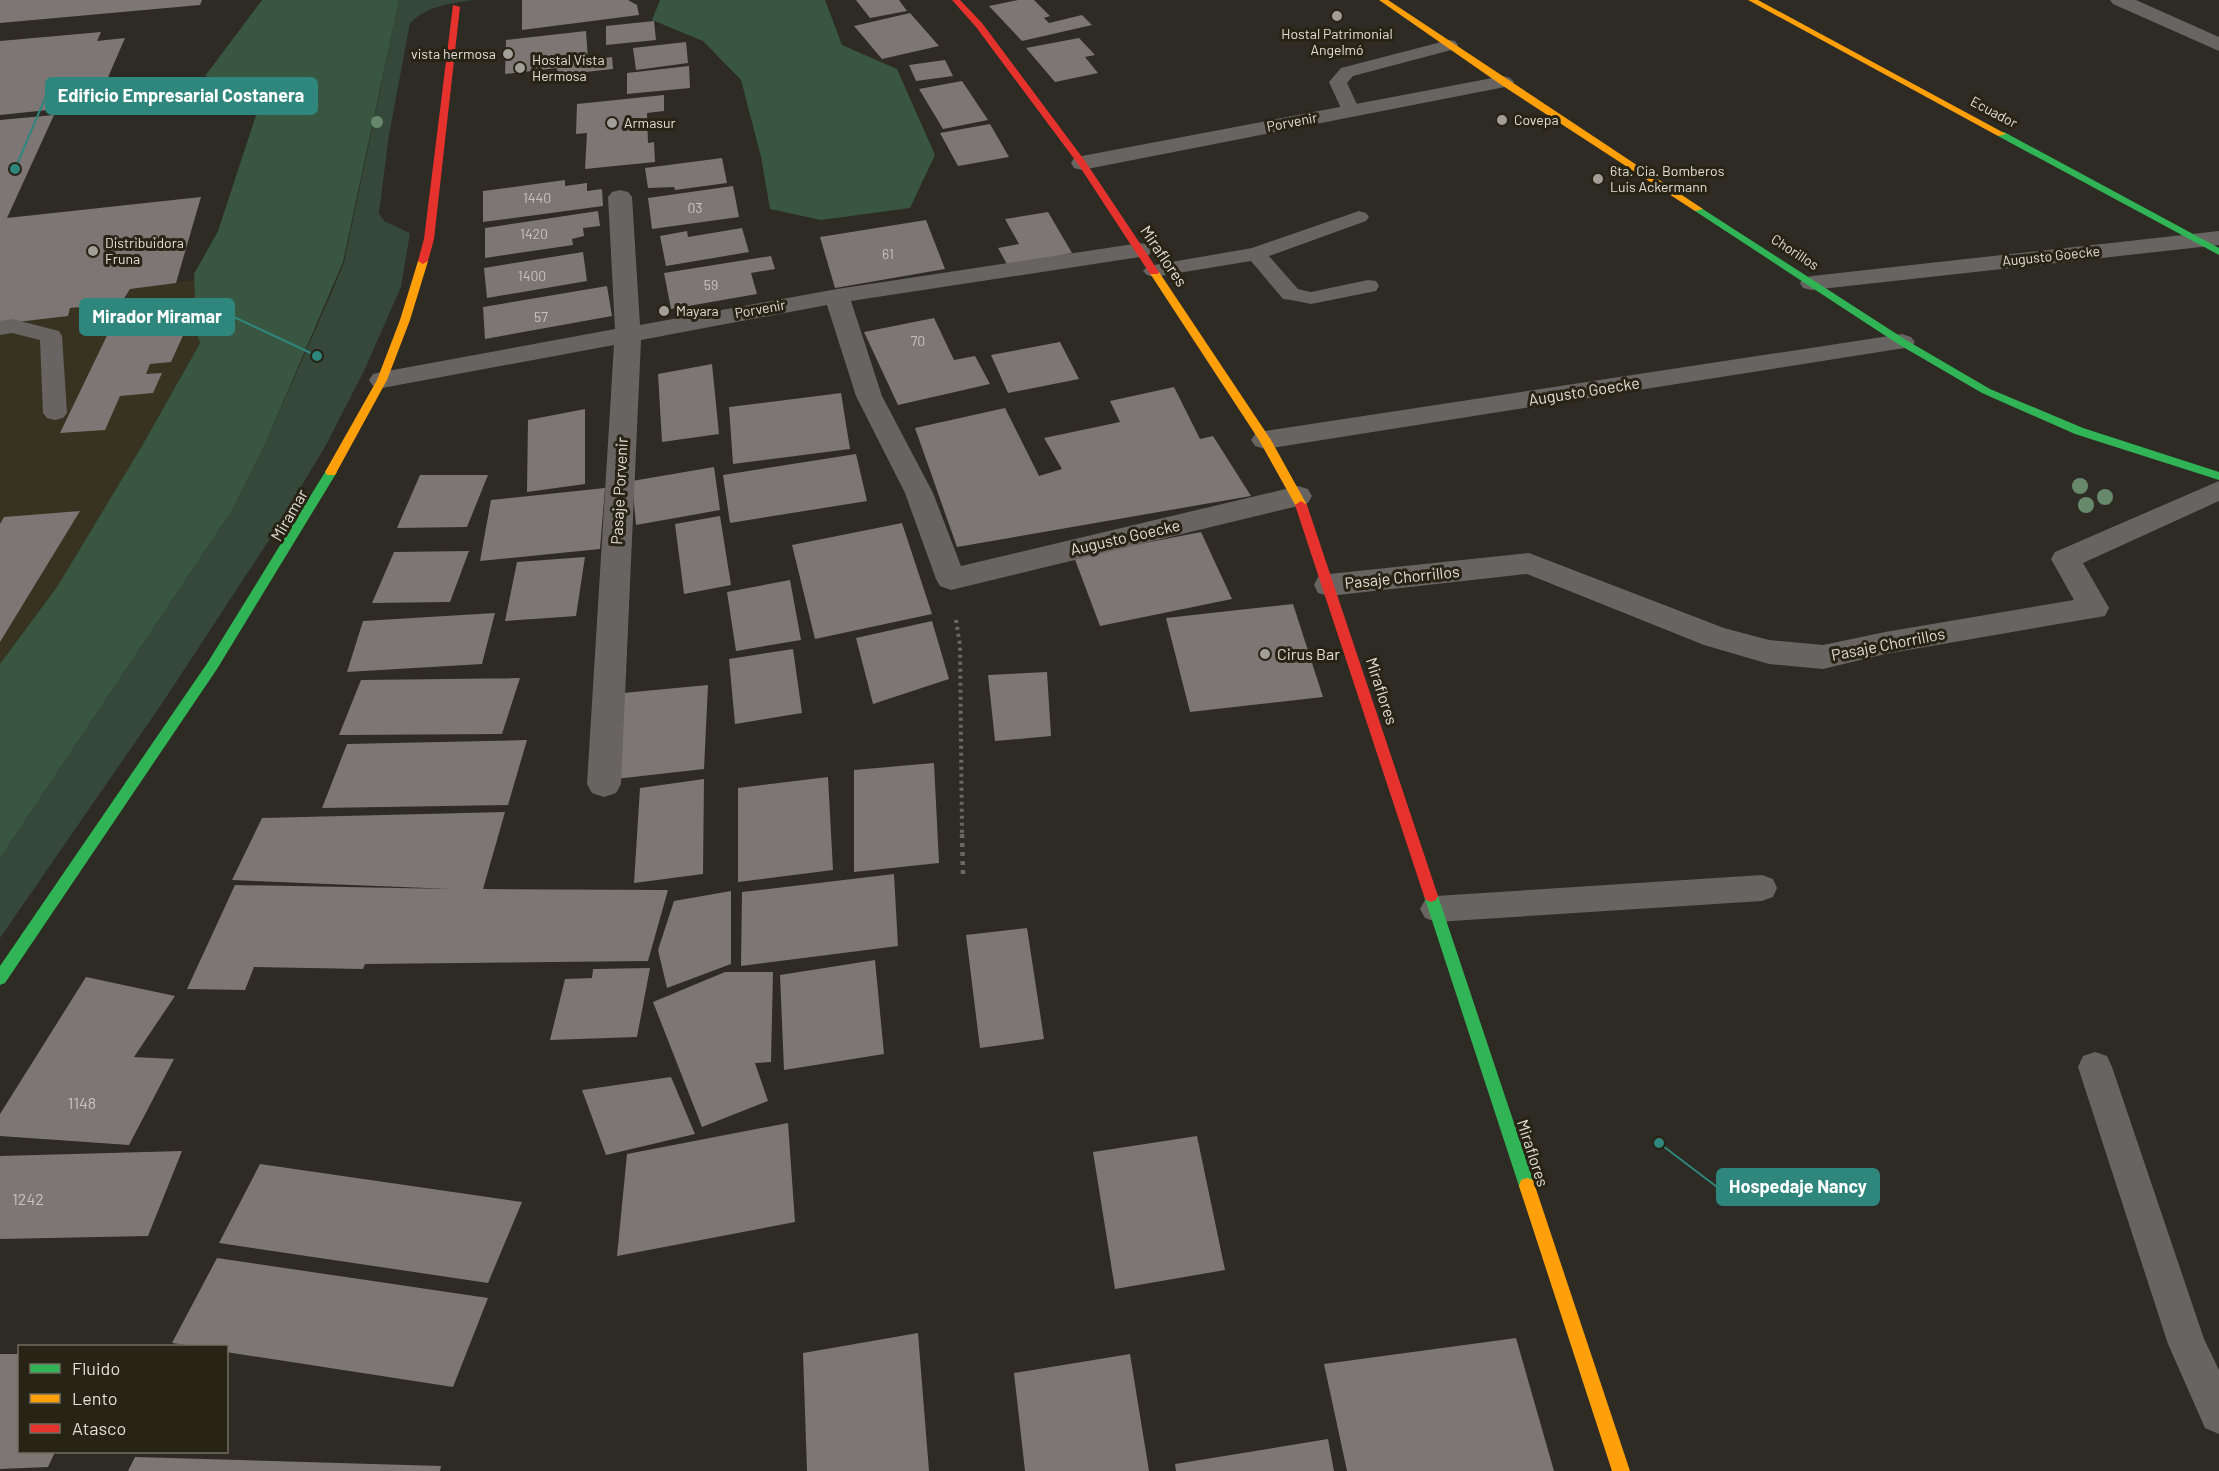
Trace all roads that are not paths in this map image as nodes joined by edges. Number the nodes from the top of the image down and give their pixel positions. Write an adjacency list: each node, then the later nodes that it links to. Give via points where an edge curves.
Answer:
1 (956, 0): 10 (street, Miraflores)
2 (1383, 0): 6 (street, Chorillos)
3 (1752, 0): 13 (street, Ecuador)
4 (2120, 0): 7 (street)
5 (456, 7): 24 (street, Miramar, via 429,238)
6 (1449, 45): 8 (street, Chorillos); 9 (lane, via 1347,72 1338,82)
7 (2219, 45)
8 (1503, 82): 9 (street, Porvenir); 18 (street, Chorillos)
9 (1351, 111): 10 (street, Porvenir)
10 (1082, 163): 14 (street, Miraflores)
11 (620, 197): 22 (street, Pasaje Porvenir)
12 (1359, 217): 16 (lane)
13 (2207, 239): 15 (street, Ecuador); 18 (street, Augusto Goecke)
14 (1140, 250): 17 (street, Miraflores); 20 (street, Porvenir)
15 (2219, 252)
16 (1257, 254): 17 (lane); 19 (lane, via 1291,294 1301,297)
17 (1154, 271): 26 (street, Miraflores)
18 (1812, 283): 23 (street, Chorillos)
19 (1368, 286)
20 (837, 296): 22 (street, Porvenir); 29 (street, Augusto Goecke, via 869,396 919,494 951,579)
21 (0, 328): 25 (lane, via 12,326 51,336)
22 (628, 333): 24 (street, Porvenir); 31 (street, Pasaje Porvenir)
23 (1902, 342): 26 (street, Augusto Goecke); 27 (street, Chorillos, via 1996,397 2041,417)
24 (382, 380): 34 (street, Miramar, via 283,557)
25 (55, 413)
26 (1265, 440): 29 (street, Miraflores)
27 (2219, 476)
28 (2219, 490): 30 (street, Pasaje Chorrillos, via 2066,559 2094,608 1823,657 1769,652 1715,637 1529,563)
29 (1298, 496): 30 (street, Miraflores)
30 (1329, 585): 33 (street, Miraflores)
31 (604, 784)
32 (1762, 888): 33 (lane)
33 (1436, 909): 37 (street, Miraflores)
34 (0, 978)
35 (2095, 1067): 36 (lane, via 2187,1344)
36 (2219, 1414)
37 (1621, 1471)

